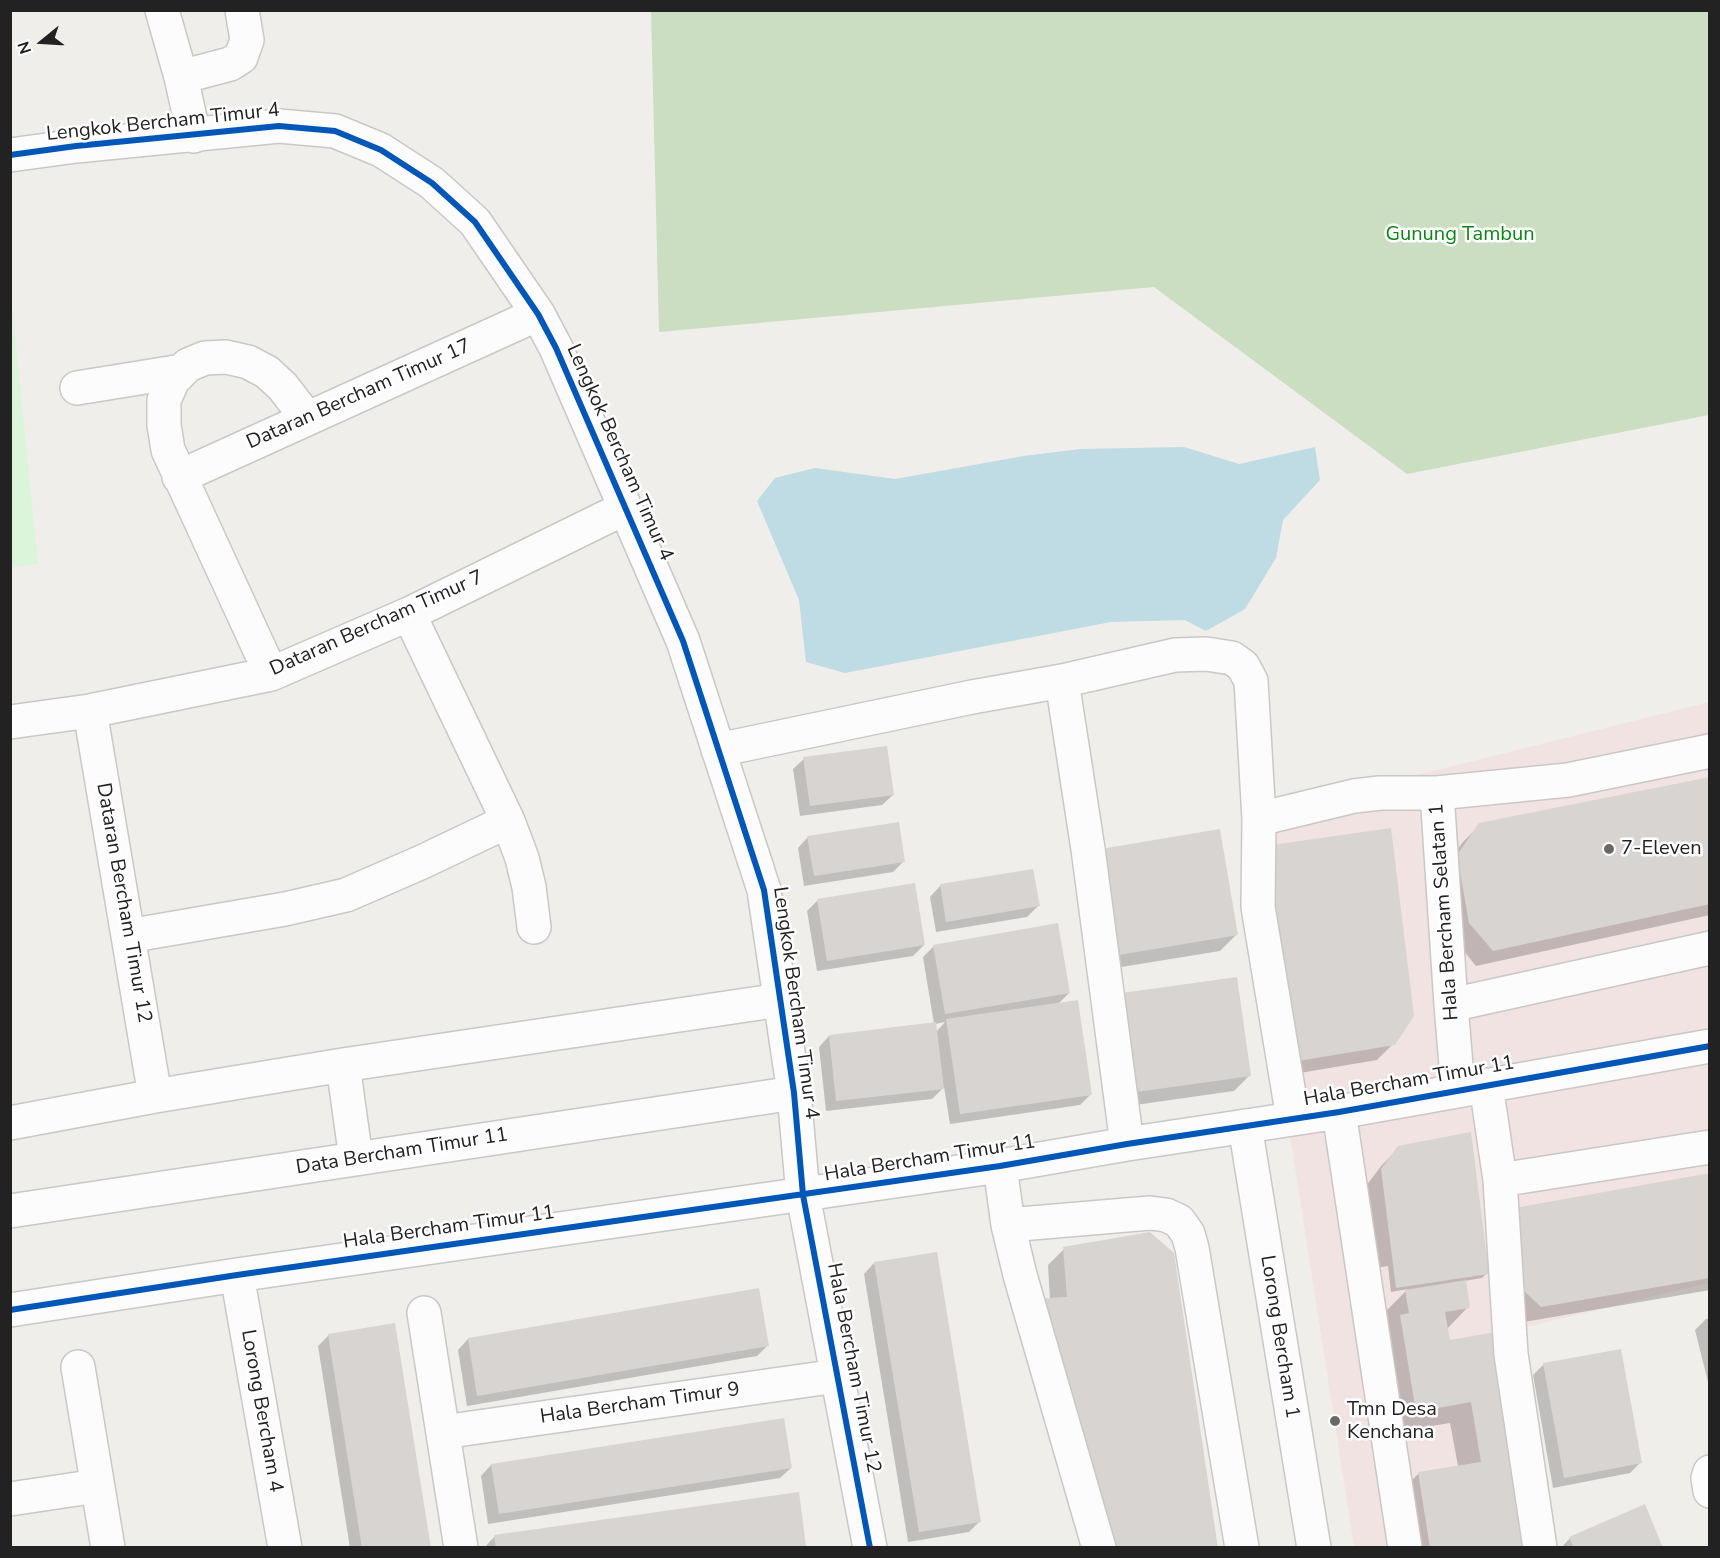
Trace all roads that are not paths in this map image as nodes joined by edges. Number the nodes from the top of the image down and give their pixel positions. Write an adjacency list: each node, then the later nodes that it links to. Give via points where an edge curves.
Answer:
1 (162, 10): 3 (street)
2 (242, 10): 3 (street, via 247,40 242,57)
3 (180, 77): 4 (street)
4 (194, 136): 5 (street, Lengkok Bercham Timur 4); 6 (street, Lengkok Bercham Timur 4, via 279,126 334,131 381,150 432,183 475,222)
5 (10, 155)
6 (538, 314): 9 (street, Dataran Bercham Timur 17); 11 (street, Lengkok Bercham Timur 4)
7 (182, 370): 8 (street); 9 (street, via 205,358 248,362 283,387); 10 (street, via 164,400 168,450)
8 (77, 388)
9 (307, 418): 10 (street, Dataran Bercham Timur 17)
10 (180, 477): 13 (street)
11 (625, 508): 12 (street, Dataran Bercham Timur 7); 17 (street, Lengkok Bercham Timur 4, via 683,641)
12 (409, 614): 13 (street, Dataran Bercham Timur 7); 21 (street)
13 (271, 674): 15 (street, Dataran Bercham Timur 7)
14 (1062, 681): 17 (street); 20 (street, via 1175,656 1206,654 1232,658 1243,666 1251,681); 36 (street)
15 (90, 711): 16 (street, Dataran Bercham Timur 7); 23 (street, Dataran Bercham Timur 12)
16 (10, 723)
17 (718, 750): 25 (street, Lengkok Bercham Timur 4, via 764,890)
18 (1710, 751): 19 (street, Hala Bercham Selatan 1, via 1568,780)
19 (1437, 793): 20 (street, via 1354,796); 26 (street, Hala Bercham Selatan 1)
20 (1259, 819): 33 (street, via 1257,907)
21 (508, 821): 22 (street, via 522,858); 23 (street, via 346,895)
22 (534, 927)
23 (128, 936): 31 (street, Dataran Bercham Timur 12)
24 (1710, 948): 26 (street)
25 (780, 1000): 28 (street); 30 (street, Lengkok Bercham Timur 4)
26 (1451, 1005): 29 (street, Hala Bercham Selatan 1)
27 (1710, 1046): 29 (street, Hala Bercham Timur 11)
28 (343, 1065): 31 (street); 38 (street)
29 (1472, 1088): 32 (street, Hala Bercham Timur 11); 40 (street, Hala Bercham Selatan 1)
30 (794, 1093): 38 (street, Data Bercham Timur 11); 41 (street, Lengkok Bercham Timur 4)
31 (155, 1096): 34 (street)
32 (1339, 1112): 33 (street, Hala Bercham Timur 11); 61 (street)
33 (1293, 1118): 35 (street, Hala Bercham Timur 11)
34 (10, 1123)
35 (1245, 1126): 36 (street, Hala Bercham Timur 11); 60 (street, Lorong Bercham 1)
36 (1127, 1144): 39 (street, Hala Bercham Timur 11)
37 (1710, 1147): 40 (street)
38 (356, 1159): 42 (street, Data Bercham Timur 11)
39 (1000, 1166): 41 (street, Hala Bercham Timur 11); 43 (street)
40 (1500, 1180): 62 (street, Hala Bercham Selatan 1, via 1511,1354)
41 (803, 1195): 44 (street, Hala Bercham Timur 11); 48 (street, Hala Bercham Timur 12)
42 (10, 1211)
43 (1008, 1225): 58 (street); 59 (street, via 1150,1212 1179,1221 1192,1248)
44 (237, 1275): 45 (street, Hala Bercham Timur 11); 55 (street, Lorong Bercham 4)
45 (10, 1310)
46 (424, 1313): 49 (street)
47 (78, 1367): 51 (street)
48 (837, 1376): 49 (street, Hala Bercham Timur 9); 57 (street, Hala Bercham Timur 12)
49 (443, 1432): 56 (street)
50 (1710, 1472): 52 (street)
51 (97, 1486): 53 (street); 54 (street)
52 (1710, 1491)
53 (10, 1499)
54 (108, 1548)
55 (285, 1548)
56 (461, 1548)
57 (870, 1548)
58 (1099, 1548)
59 (1242, 1548)
60 (1314, 1548)
61 (1405, 1548)
62 (1540, 1548)

